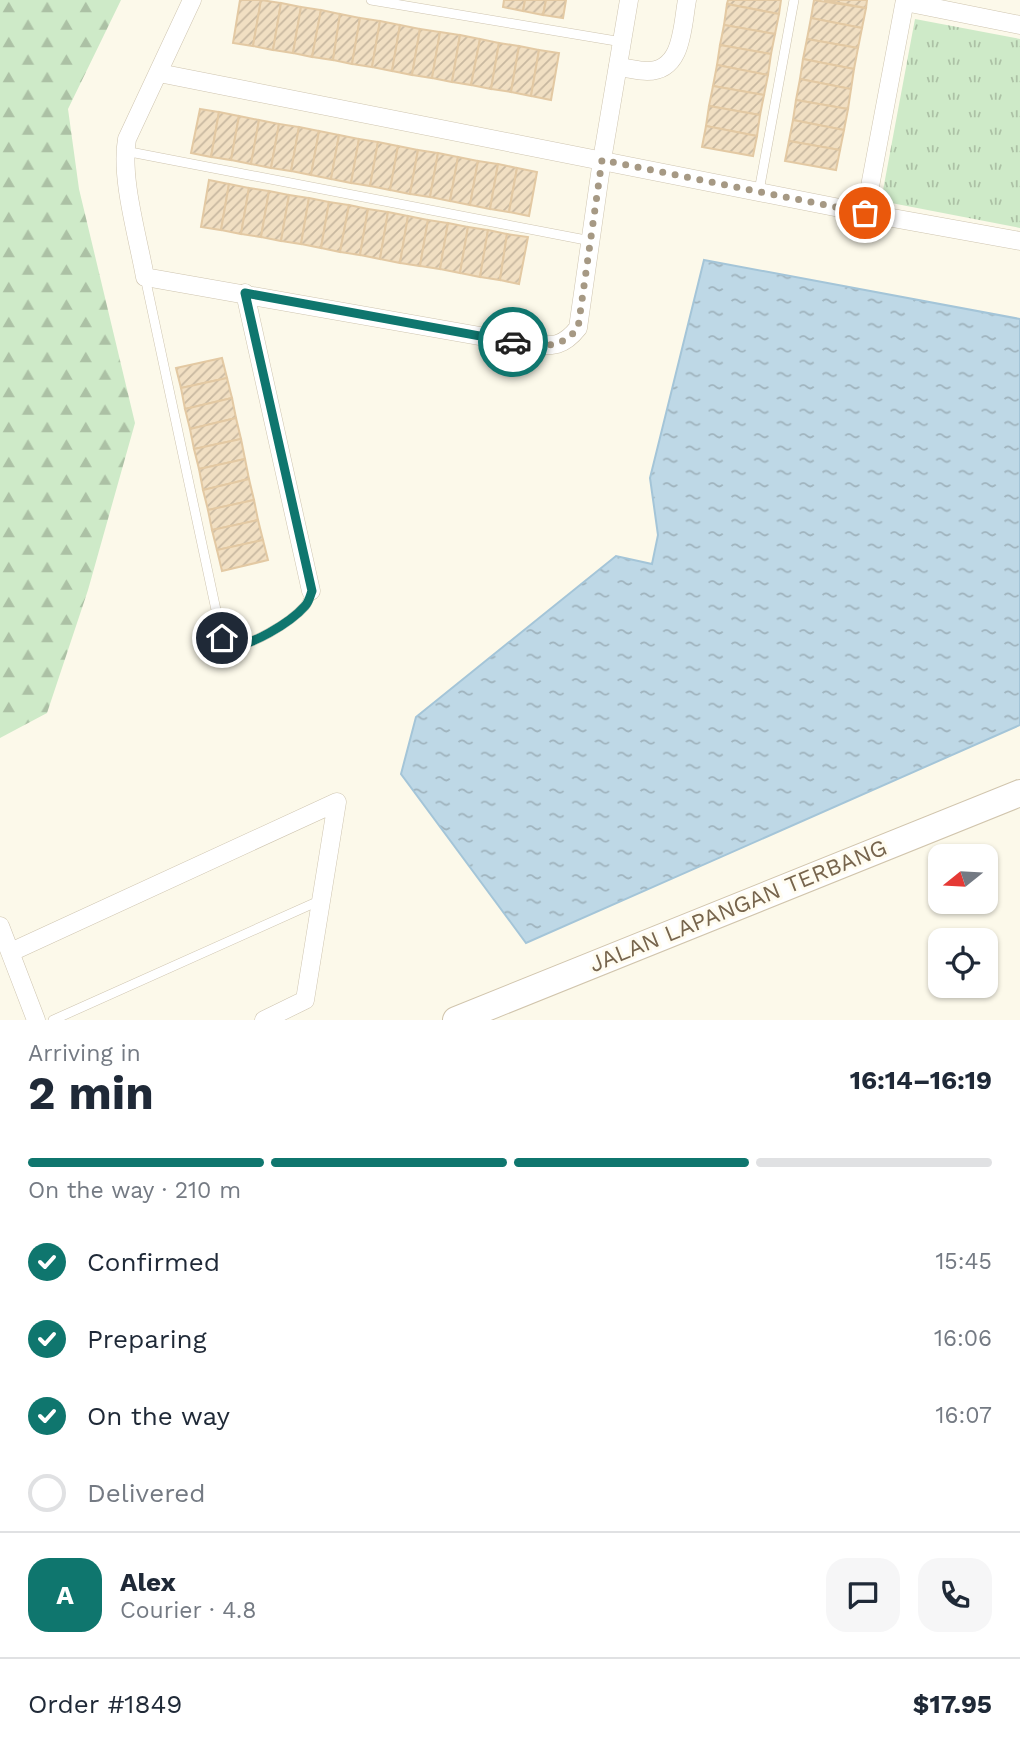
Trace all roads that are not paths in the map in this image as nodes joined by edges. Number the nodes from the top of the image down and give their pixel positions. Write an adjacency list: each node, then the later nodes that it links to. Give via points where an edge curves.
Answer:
1 (192, 0): 10 (street)
2 (371, 0): 8 (lane)
3 (629, 0): 8 (street)
4 (687, 0): 9 (street, via 678,52 666,66 648,71)
5 (794, 0): 13 (lane)
6 (905, 1): 7 (street); 14 (street)
7 (1020, 25)
8 (622, 42): 9 (street)
9 (618, 67): 12 (street)
10 (159, 73): 11 (street); 12 (street)
11 (125, 152): 16 (lane); 17 (street)
12 (602, 160): 13 (street); 16 (street)
13 (759, 191): 14 (street)
14 (865, 213): 15 (street)
15 (1020, 240)
16 (590, 241): 18 (street, via 578,328 568,341 550,346)
17 (145, 277): 18 (street); 19 (lane, via 222,638 228,647 239,647 283,625 307,605)
18 (245, 293): 19 (street)
19 (312, 591)
20 (1020, 793): 27 (street, JALAN LAPANGAN TERBANG)
21 (321, 900): 23 (street, via 337,802); 25 (lane); 26 (street, via 305,1000)
22 (0, 926): 23 (street)
23 (10, 952): 24 (street)
24 (36, 1020)
25 (53, 1020)
26 (264, 1020)
27 (456, 1020)

